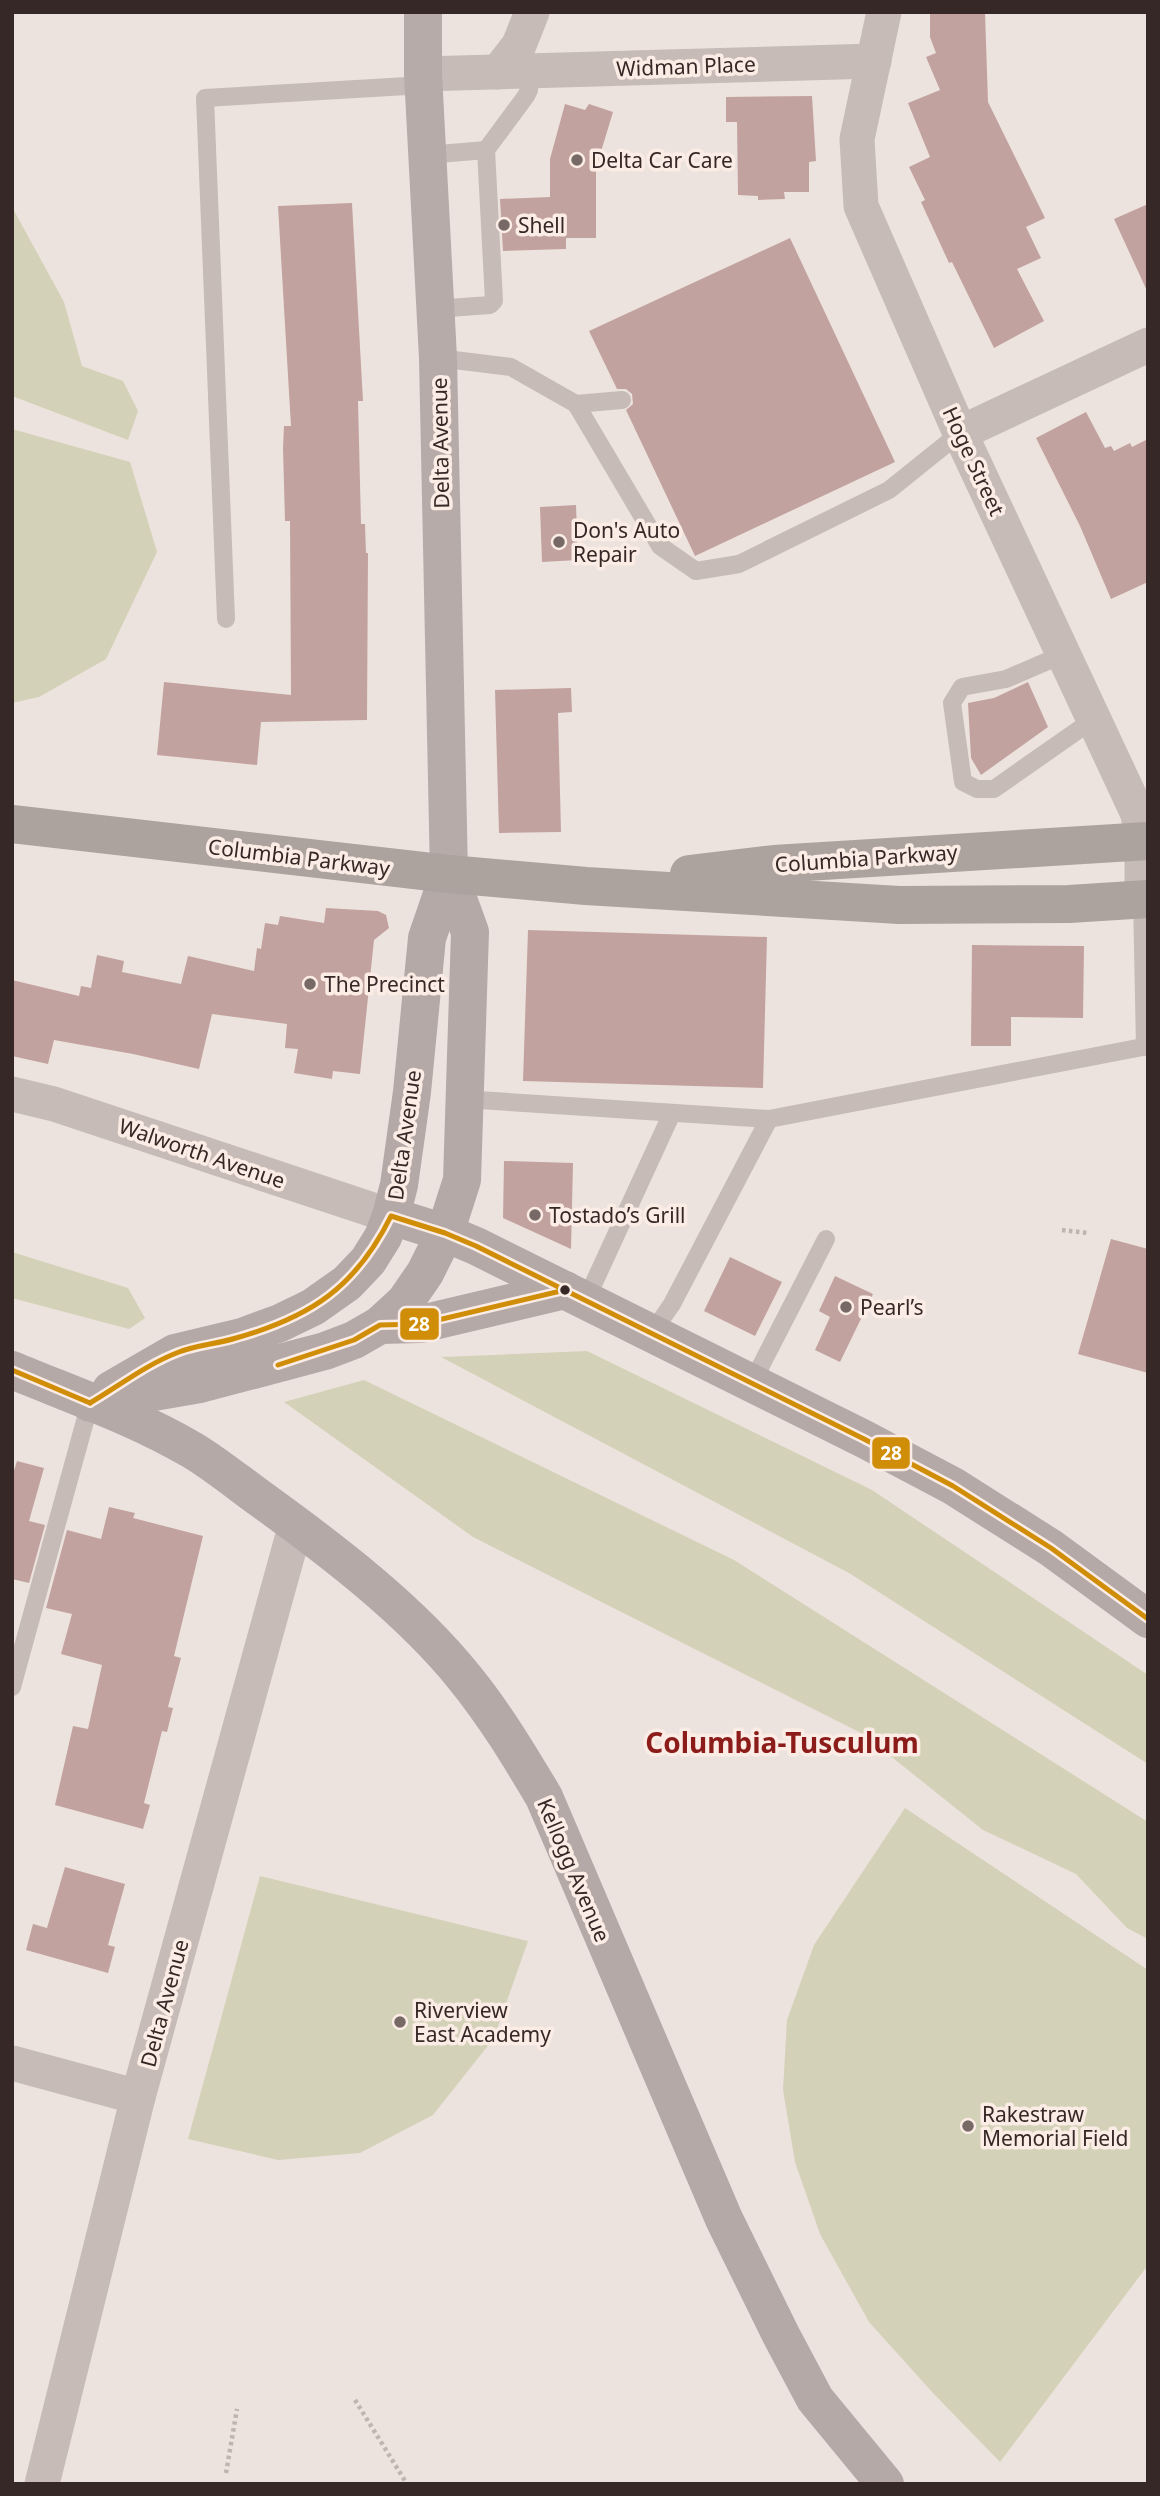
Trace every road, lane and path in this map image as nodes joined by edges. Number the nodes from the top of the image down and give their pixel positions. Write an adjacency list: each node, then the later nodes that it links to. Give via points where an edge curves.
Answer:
1 (423, 12): 6 (main road, Delta Avenue)
2 (532, 12): 5 (street)
3 (884, 12): 4 (street, Hoge Street)
4 (874, 61): 5 (street, Widman Place); 14 (street, Hoge Street, via 857,139 861,206)
5 (515, 71): 6 (street, Widman Place); 7 (lane, via 529,90)
6 (424, 80): 8 (main road, Delta Avenue); 15 (lane, via 205,98)
7 (486, 150): 8 (lane); 9 (lane, via 494,301)
8 (427, 155): 9 (main road, Delta Avenue)
9 (435, 309): 11 (main road, Delta Avenue)
10 (1148, 345): 14 (street)
11 (438, 358): 13 (lane, via 511,367); 20 (main road, Delta Avenue)
12 (622, 400): 13 (lane)
13 (576, 404): 14 (lane, via 660,547 696,571 739,564 889,490)
14 (960, 433): 16 (street, Hoge Street)
15 (226, 619)
16 (1064, 654): 17 (street, Hoge Street); 17 (lane, via 1006,680 962,687 952,703 963,782 977,789 994,789)
17 (1094, 719): 19 (street, Hoge Street, via 1138,814)
18 (12, 824): 20 (highway, Columbia Parkway)
19 (1145, 841): 21 (highway, Columbia Parkway, via 774,864); 22 (street, Hoge Street); 23 (highway, via 1125,859 975,863)
20 (449, 874): 21 (highway, Columbia Parkway); 26 (main road, Delta Avenue, via 470,932); 29 (main road, Delta Avenue, via 427,938 412,1092)
21 (586, 886): 23 (highway, Columbia Parkway)
22 (1145, 899): 23 (highway, Columbia Parkway, via 1056,904); 24 (lane)
23 (847, 901)
24 (1146, 1046): 28 (lane)
25 (12, 1094): 29 (street, Walworth Avenue)
26 (463, 1099): 27 (lane); 31 (main road, Delta Avenue, via 462,1180)
27 (672, 1113): 28 (lane); 34 (lane)
28 (769, 1119): 36 (lane)
29 (391, 1216): 31 (main road); 39 (main road, Delta Avenue, via 368,1261 313,1307 280,1324 174,1353)
30 (1062, 1230): 32 (path)
31 (445, 1233): 34 (main road); 35 (main road, Delta Avenue, via 405,1302)
32 (1088, 1233)
33 (826, 1240): 38 (lane)
34 (576, 1295): 35 (main road, via 421,1324); 36 (main road)
35 (380, 1325): 39 (main road, Delta Avenue, via 299,1360 200,1384)
36 (652, 1333): 38 (main road)
37 (12, 1370): 39 (main road, Kellogg Avenue)
38 (752, 1383): 41 (main road, via 953,1486 1051,1548)
39 (90, 1403): 40 (main road, Kellogg Avenue, via 193,1451); 42 (lane)
40 (296, 1524): 44 (street, Delta Avenue); 50 (main road, Kellogg Avenue, via 413,1622 463,1676 507,1734 544,1797 724,2219 781,2335 815,2399)
41 (1148, 1619)
42 (12, 1687)
43 (12, 2063): 44 (street)
44 (138, 2097): 48 (street, Delta Avenue)
45 (355, 2400): 49 (path)
46 (237, 2409): 47 (path)
47 (226, 2473)
48 (42, 2484)
49 (407, 2484)
50 (885, 2484)

